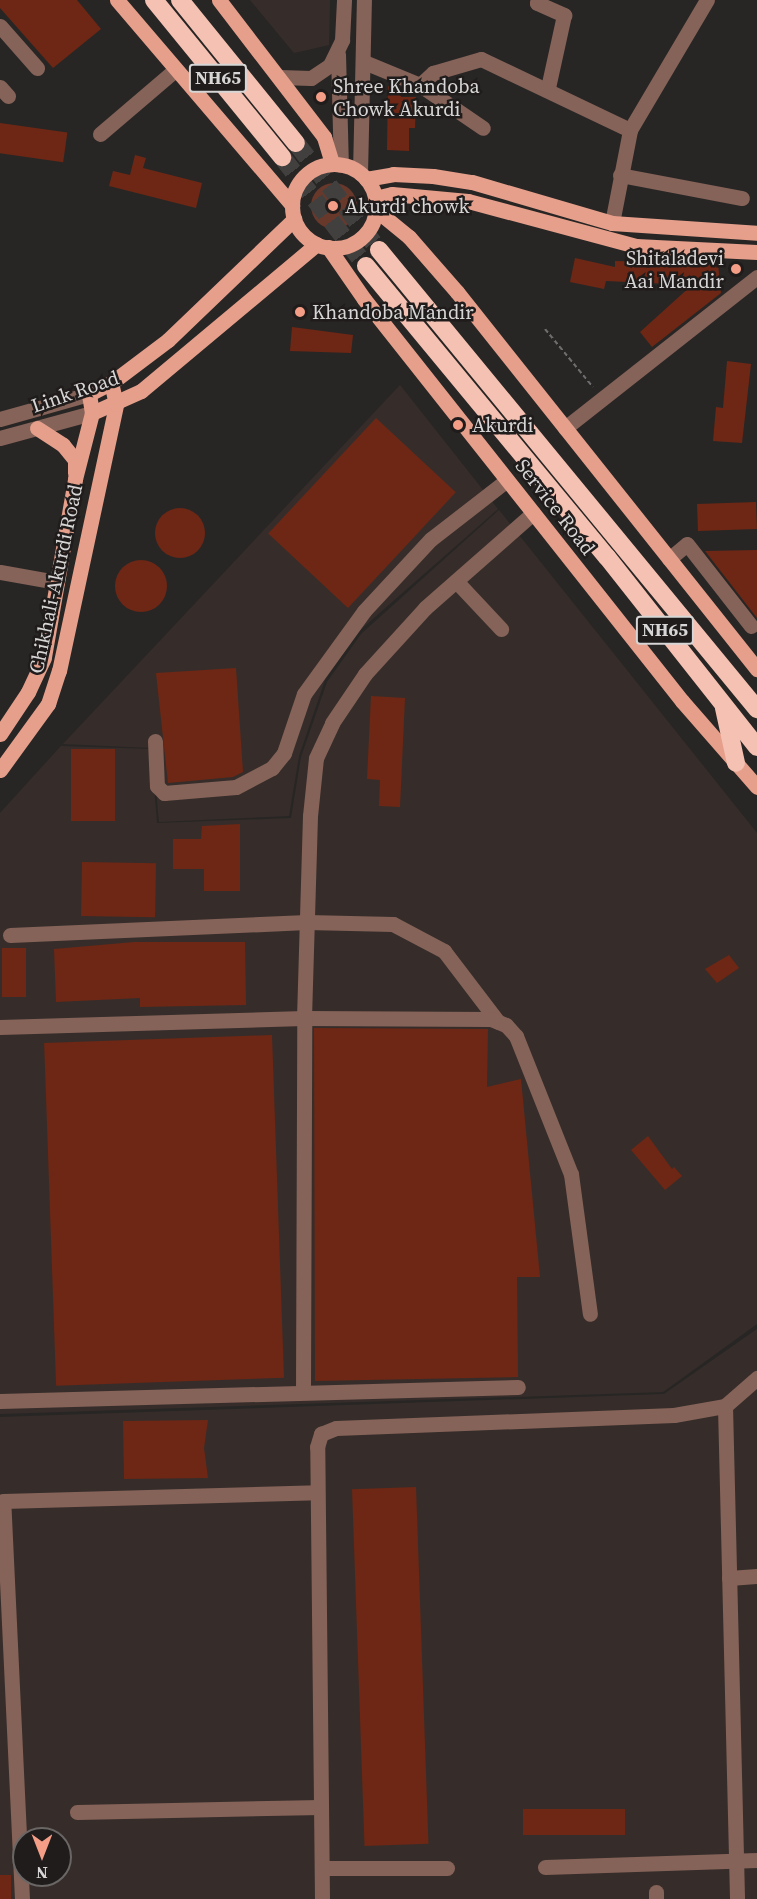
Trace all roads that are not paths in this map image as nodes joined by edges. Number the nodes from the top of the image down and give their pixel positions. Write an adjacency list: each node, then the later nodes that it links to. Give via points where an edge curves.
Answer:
1 (117, 0): 13 (main road)
2 (154, 0): 21 (highway, NH65)
3 (180, 0): 20 (highway, NH65)
4 (219, 0): 14 (main road)
5 (344, 0): 10 (street)
6 (364, 0): 11 (street)
7 (538, 0): 16 (street, via 537,3 564,15)
8 (708, 0): 18 (street)
9 (0, 26): 12 (street)
10 (338, 54): 14 (street, via 330,66 311,78); 22 (street)
11 (364, 62): 15 (street); 24 (street)
12 (37, 68)
13 (175, 70): 19 (street); 27 (main road)
14 (279, 76): 22 (main road, via 324,137)
15 (420, 85): 16 (street, via 433,73 481,59); 17 (street)
16 (548, 88): 18 (street)
17 (483, 128)
18 (630, 130): 23 (street)
19 (100, 134)
20 (296, 143)
21 (282, 157)
22 (336, 164): 24 (main road); 27 (main road, via 315,168 302,179)
23 (620, 175): 25 (street); 28 (street)
24 (363, 176): 26 (main road); 28 (main road, via 393,174 472,182)
25 (742, 198)
26 (376, 204): 30 (main road, via 371,225 361,238 346,246); 32 (main road, via 392,194 468,201 636,246); 41 (main road, via 429,258)
27 (293, 212): 30 (main road, via 302,233); 35 (main road, Link Road, via 168,340)
28 (612, 222): 29 (main road)
29 (757, 233)
30 (323, 246): 37 (main road, Link Road, via 141,391); 44 (main road, Service Road)
31 (379, 250): 54 (highway, NH65)
32 (757, 252)
33 (366, 266): 56 (highway, NH65)
34 (757, 277): 41 (street)
35 (111, 383): 36 (main road, Link Road); 37 (main road, Chikhali-Akurdi Road)
36 (89, 394): 38 (main road, Chikhali-Akurdi Road); 39 (street, Link Road)
37 (117, 404): 38 (main road, Link Road); 62 (main road, Chikhali-Akurdi Road, via 59,671 48,704)
38 (92, 413): 40 (street, Link Road); 43 (main road, Chikhali-Akurdi Road)
39 (0, 419)
40 (38, 428): 42 (street, Link Road); 43 (main road, via 63,445 75,460)
41 (565, 428): 46 (main road)
42 (0, 438)
43 (75, 479): 49 (main road, Chikhali-Akurdi Road)
44 (507, 480): 45 (main road, Service Road); 59 (street, via 431,539 364,611 309,687 284,753 272,768 236,787 164,793 157,786)
45 (533, 513): 48 (street); 61 (main road, Service Road)
46 (669, 559): 50 (street, via 687,544); 52 (main road)
47 (0, 573): 49 (street)
48 (456, 581): 51 (street); 64 (street, via 425,608 365,674 316,758)
49 (57, 582): 58 (main road, Chikhali-Akurdi Road, via 44,657 28,692)
50 (754, 625): 52 (street)
51 (501, 629)
52 (728, 633): 53 (main road)
53 (757, 669)
54 (736, 682): 55 (highway); 57 (highway, NH65)
55 (757, 689)
56 (723, 704): 60 (highway, NH65); 61 (highway)
57 (757, 709)
58 (0, 734)
59 (155, 741)
60 (757, 747)
61 (736, 763): 63 (main road, Service Road)
62 (0, 770)
63 (757, 787)
64 (307, 922): 65 (street); 66 (street); 67 (street, via 370,921 406,928 428,939 444,951)
65 (10, 935)
66 (304, 1018): 67 (street); 68 (street); 72 (street)
67 (498, 1022): 69 (street, via 516,1036 571,1174)
68 (0, 1027)
69 (590, 1314)
70 (755, 1383): 74 (street)
71 (518, 1387): 72 (street)
72 (303, 1391): 73 (street)
73 (0, 1401)
74 (725, 1406): 75 (street, via 674,1415 336,1428 321,1434 317,1447); 77 (street)
75 (317, 1492): 78 (street, via 3,1502); 79 (street)
76 (757, 1576): 77 (street)
77 (729, 1578): 81 (street)
78 (6, 1676): 86 (street)
79 (321, 1807): 80 (street); 84 (street)
80 (77, 1812)
81 (736, 1860): 82 (street); 83 (street); 88 (street)
82 (757, 1860)
83 (545, 1866)
84 (322, 1868): 85 (street); 87 (street)
85 (447, 1868)
86 (22, 1899)
87 (322, 1899)
88 (737, 1899)

